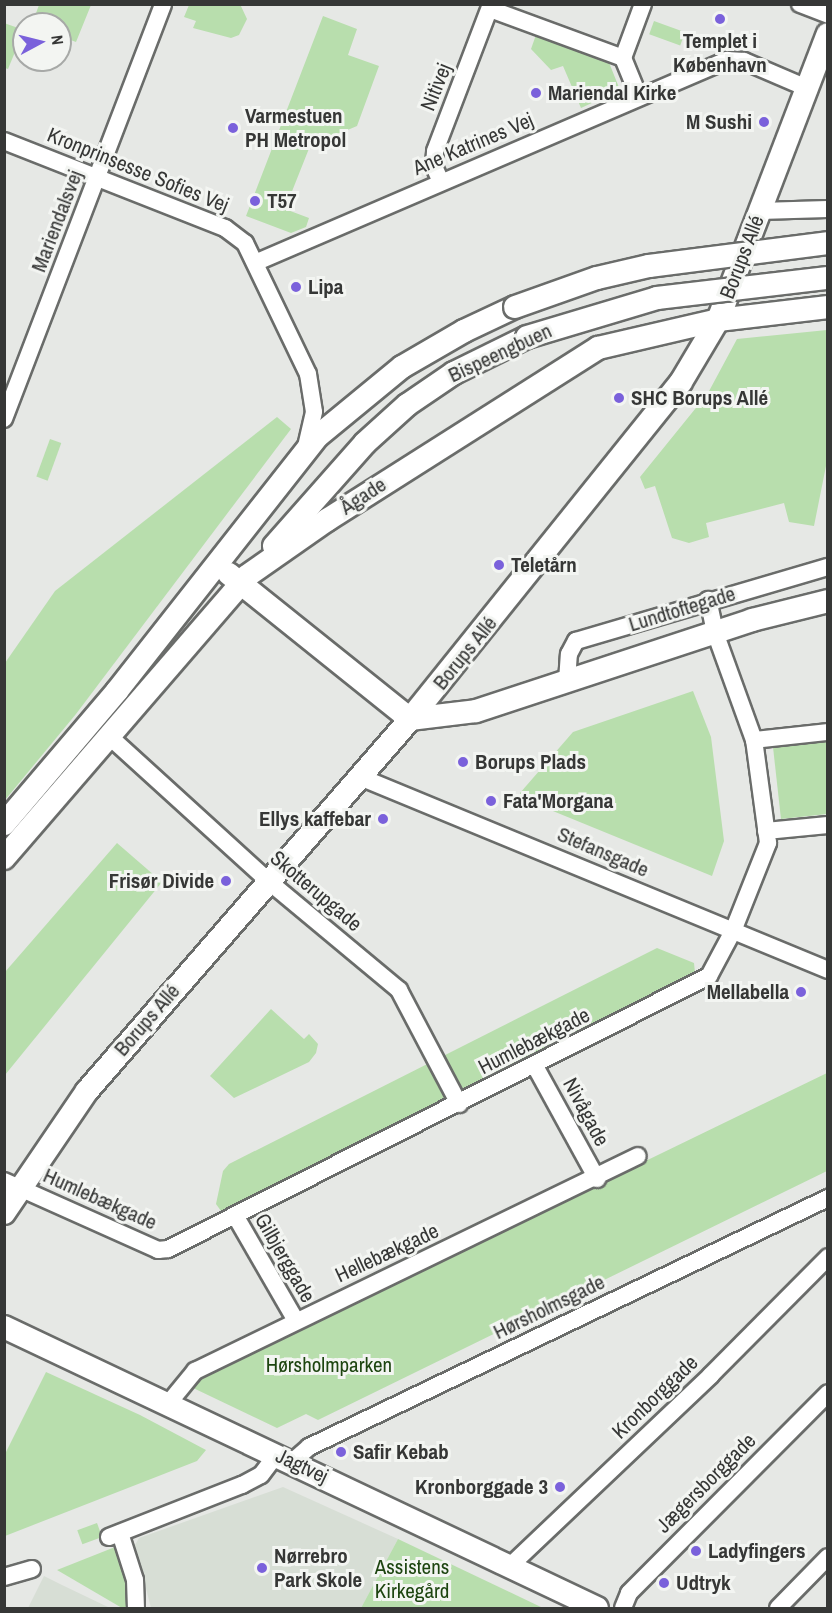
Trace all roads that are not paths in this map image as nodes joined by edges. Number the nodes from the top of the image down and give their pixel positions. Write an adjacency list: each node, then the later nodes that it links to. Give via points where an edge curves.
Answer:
1 (163, 4): 11 (street, Mariendalsvej)
2 (642, 4): 7 (street)
3 (800, 4): 5 (street)
4 (490, 7): 7 (street, Nitivej); 12 (street, Nitivej, via 435,151 434,166)
5 (828, 15)
6 (828, 34): 8 (street, Borups Allé)
7 (623, 58): 9 (street)
8 (807, 88): 9 (street, Ane Katrines Vej, via 744,61 727,60); 14 (street, Borups Allé)
9 (639, 98): 12 (street, Ane Katrines Vej)
10 (4, 141): 11 (street, Kronprinsesse Sofies Vej)
11 (98, 179): 16 (street, Kronprinsesse Sofies Vej, via 225,228 245,243); 20 (street, Mariendalsvej)
12 (441, 182): 16 (street, Ane Katrines Vej)
13 (828, 209): 14 (street)
14 (759, 211): 19 (street, Borups Allé)
15 (828, 243): 21 (street, Bispeengbuen, bridge, via 649,266 597,278 515,307 418,357 330,424)
16 (257, 262): 21 (street, Kronprinsesse Sofies Vej, via 308,374 314,412)
17 (828, 278): 24 (street, Bispeengbuen, bridge, via 657,298 527,337 454,373 407,405 365,442)
18 (828, 307): 19 (street, Ågade)
19 (718, 320): 24 (street, Ågade, via 597,348 397,474); 29 (street, Borups Allé, via 681,382 638,439)
20 (4, 419)
21 (305, 450): 22 (street)
22 (216, 563): 24 (street); 34 (street, via 117,691)
23 (828, 567): 25 (street, Lundtoftegade)
24 (245, 579): 29 (street); 31 (street, Ågade)
25 (708, 600): 27 (street, Humlebækgade); 28 (street, Lundtoftegade, via 576,641 569,654)
26 (828, 602): 27 (street, Lundtoftegade)
27 (715, 632): 28 (street, Lundtoftegade); 32 (street, Humlebækgade)
28 (567, 681): 29 (street, Lundtoftegade, via 476,711)
29 (411, 719): 33 (street, Borups Allé)
30 (828, 732): 32 (street)
31 (110, 737): 37 (street, Ågade); 38 (street, Skotterupgade)
32 (754, 740): 36 (street, Humlebækgade)
33 (360, 777): 38 (street, Borups Allé); 39 (street, Stefansgade)
34 (4, 824)
35 (828, 825): 36 (street)
36 (766, 831): 39 (street, Humlebækgade, via 768,843)
37 (4, 858)
38 (267, 880): 42 (street, Skotterupgade, via 399,990); 45 (street, Borups Allé, via 87,1090)
39 (733, 931): 40 (street, Stefansgade); 41 (street, Humlebækgade, via 709,976)
40 (828, 970)
41 (536, 1066): 42 (street, Humlebækgade); 44 (street, Nivågade)
42 (459, 1104): 48 (street, Humlebækgade)
43 (637, 1156): 44 (street, Hellebækgade)
44 (597, 1179): 50 (street, Hellebækgade)
45 (12, 1185): 47 (street, Borups Allé); 48 (street, Humlebækgade, via 158,1250)
46 (828, 1197): 54 (street, Hørsholmsgade)
47 (4, 1213)
48 (236, 1217): 50 (street, Gilbjerggade)
49 (828, 1257): 56 (street, Kronborggade, via 711,1375)
50 (296, 1321): 53 (street, Hellebækgade, via 195,1371)
51 (4, 1327): 53 (street, Jagtvej)
52 (828, 1393): 61 (street, Jægersborggade, via 629,1593)
53 (168, 1404): 54 (street, Jagtvej)
54 (285, 1457): 56 (street, Jagtvej); 59 (street, Hørsholmsgade, via 242,1485 115,1535 135,1581)
55 (828, 1557): 62 (street)
56 (510, 1566): 60 (street, Jagtvej)
57 (32, 1569): 58 (street)
58 (4, 1577)
59 (136, 1608)
60 (597, 1608)
61 (623, 1608)
62 (777, 1608)

